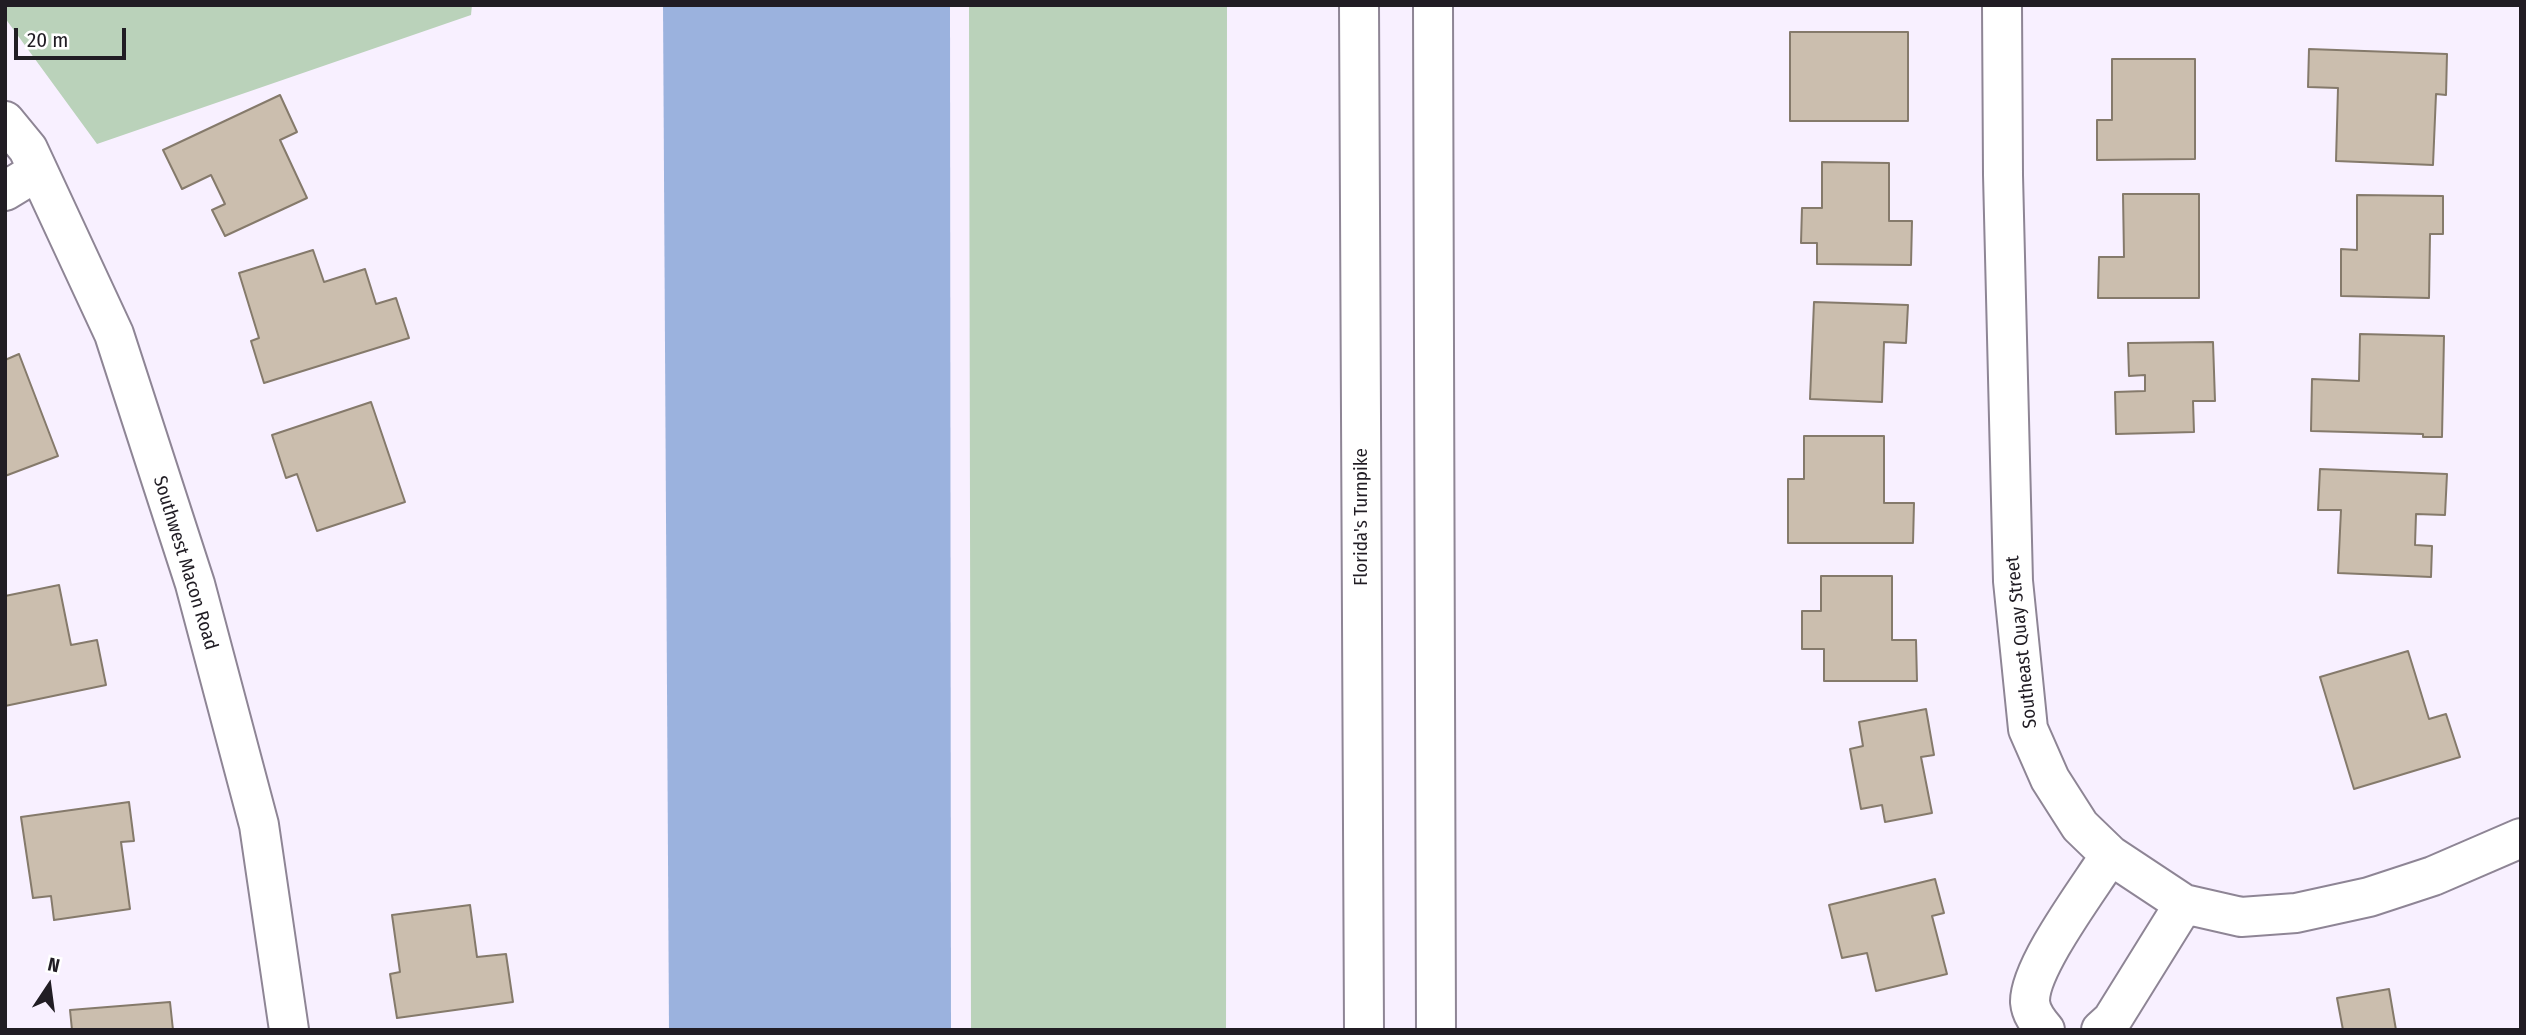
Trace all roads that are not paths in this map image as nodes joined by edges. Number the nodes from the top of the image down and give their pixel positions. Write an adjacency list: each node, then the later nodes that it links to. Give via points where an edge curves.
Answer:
1 (1359, 5): 11 (main road, Florida's Turnpike)
2 (1433, 5): 12 (main road)
3 (2002, 5): 8 (main road, Southeast Quay Street, via 2013,580 2028,729 2057,791 2080,826)
4 (5, 121): 5 (main road, Southwest Macon Road, via 28,149)
5 (38, 171): 6 (main road); 10 (main road, Southwest Macon Road, via 114,334 195,584 259,825)
6 (5, 191)
7 (2521, 838): 9 (main road, Southeast Quay Street, via 2433,876 2296,913 2241,917)
8 (2110, 855): 9 (main road, Southeast Quay Street); 13 (main road, via 2034,980 2030,1004)
9 (2184, 904): 14 (main road, via 2112,1020)
10 (289, 1030)
11 (1364, 1030)
12 (1436, 1030)
13 (2045, 1030)
14 (2101, 1030)

